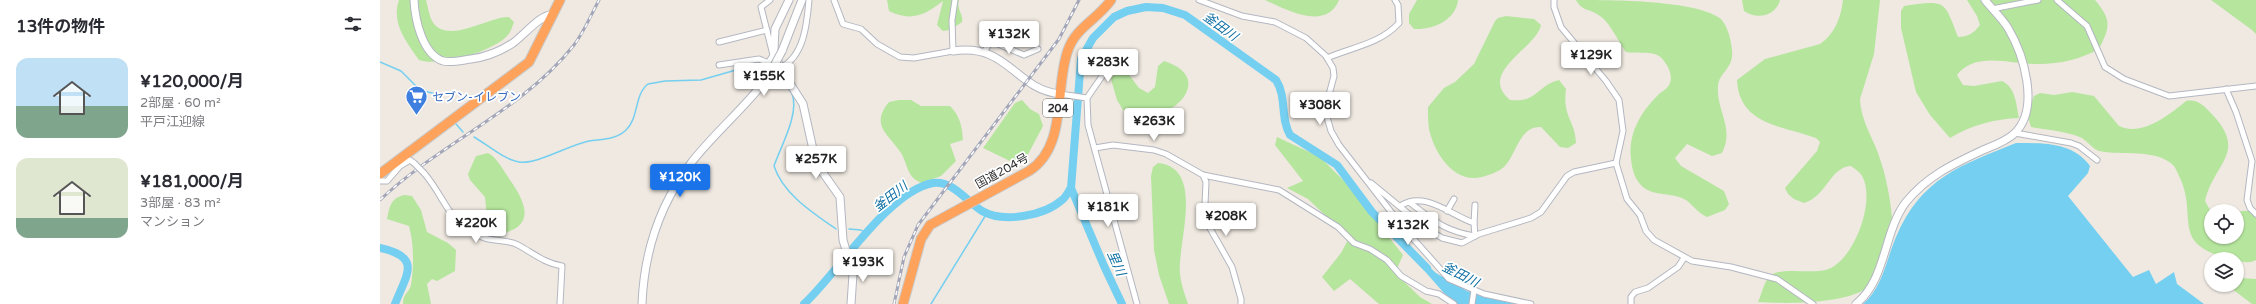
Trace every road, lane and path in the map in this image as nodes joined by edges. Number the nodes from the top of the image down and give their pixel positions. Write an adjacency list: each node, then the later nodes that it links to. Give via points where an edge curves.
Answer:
1 (414, 0): 17 (street, via 422,35 434,55 443,60 464,60 490,55 515,42 545,16)
2 (560, 0): 17 (highway)
3 (770, 0): 18 (street, via 761,7)
4 (789, 0): 27 (street, via 775,29 774,50)
5 (802, 0): 51 (street, bridge, via 782,51 768,77 678,181 651,242)
6 (809, 0): 27 (street, via 807,21 798,52 791,61)
7 (834, 0): 21 (street, via 843,24 860,28 877,44 900,57 914,58)
8 (956, 0): 21 (street, via 952,20)
9 (1111, 0): 30 (highway, 国道204号 / 204, via 1083,25 1072,41 1067,51)
10 (1199, 0): 23 (street, via 1242,16 1286,26 1306,38)
11 (1395, 0): 23 (street, via 1399,22 1391,32 1365,45)
12 (1554, 0): 35 (street, via 1560,27 1619,100 1623,131)
13 (1985, 0): 16 (street)
14 (2038, 0): 16 (street)
15 (2057, 0): 29 (street, via 2087,26 2105,67 2124,79 2169,96)
16 (1992, 9): 32 (street, via 2007,27 2018,48 2028,87 2027,111)
17 (552, 15): 36 (highway, via 531,59 525,66)
18 (767, 30): 19 (street); 24 (street, via 773,55)
19 (719, 42)
20 (1038, 49): 22 (street, via 1024,55 991,41)
21 (953, 52): 22 (street)
22 (984, 52): 30 (street, via 993,55 1045,92)
23 (1327, 58): 38 (street, via 1334,76 1326,106 1331,131)
24 (768, 63): 26 (street, via 759,59); 27 (street)
25 (1128, 64): 31 (street, via 1107,69)
26 (719, 65)
27 (780, 68): 52 (street, via 803,104 816,163 840,197 842,233 854,284)
28 (2256, 86): 29 (street)
29 (2226, 89): 45 (street, via 2252,161 2247,200)
30 (1061, 94): 31 (street); 53 (highway, 国道204号 / 204, via 1053,138 1040,164 930,225 921,239)
31 (1085, 98): 33 (street, via 1088,125)
32 (2015, 133): 34 (street, via 2071,143 2080,146); 61 (street, via 1942,170 1913,193 1891,229 1875,280 1869,291)
33 (1095, 148): 37 (street, via 1113,145 1154,150); 54 (street)
34 (2097, 160)
35 (1616, 163): 47 (street, via 1574,172 1568,176 1541,212 1531,218); 48 (street, via 1627,199 1640,215 1646,231 1654,240)
36 (380, 174)
37 (1203, 175): 55 (street, via 1206,182 1204,204 1207,223 1232,267); 56 (street, via 1278,190 1338,227 1354,243 1387,260 1401,276)
38 (1363, 176): 43 (street); 49 (street, via 1402,226 1449,279)
39 (380, 181): 50 (street, bridge, via 387,181 400,166 410,160 414,162 436,187 455,220 469,231 485,238 517,244 543,261 562,266)
40 (1454, 199): 44 (street)
41 (1409, 202): 43 (street); 44 (street, via 1421,200); 47 (street, via 1445,229 1457,234)
42 (1475, 205): 46 (street)
43 (1400, 206): 47 (street, via 1442,238 1462,243)
44 (1447, 211): 46 (street)
45 (2256, 214)
46 (1474, 223): 47 (street)
47 (1475, 236)
48 (1684, 258): 59 (street, via 1678,267 1648,288 1634,292); 60 (street, via 1772,277)
49 (1474, 291): 57 (street); 58 (street)
50 (560, 304)
51 (642, 304)
52 (851, 304)
53 (903, 304)
54 (1137, 304)
55 (1241, 304)
56 (1454, 304)
57 (1472, 304)
58 (1532, 304)
59 (1631, 304)
60 (1813, 304)
61 (1856, 304)

